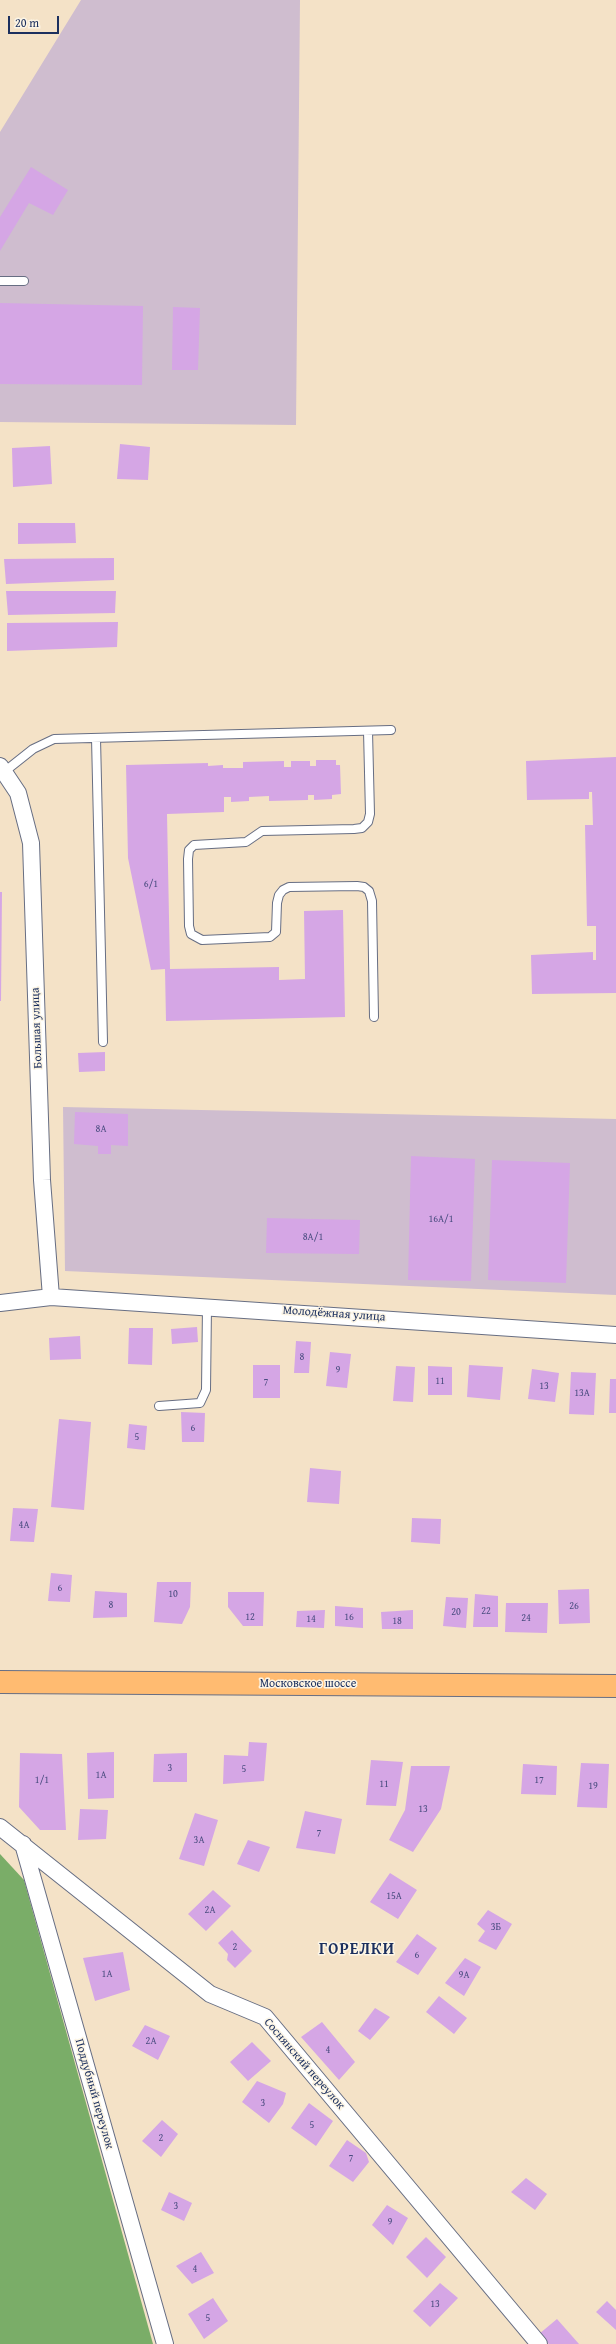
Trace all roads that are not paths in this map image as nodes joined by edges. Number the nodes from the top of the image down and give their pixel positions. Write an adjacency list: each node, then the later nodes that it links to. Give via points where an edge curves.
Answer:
1 (24, 280): 2 (lane)
2 (0, 281)
3 (391, 730): 4 (lane)
4 (368, 731): 5 (lane); 7 (lane, via 370,814 368,822 362,828 262,831 246,842 194,845 189,850 188,897 189,926 191,934 196,938 263,938 270,937 276,932 278,895 283,890 289,887 364,887 369,891 372,901)
5 (96, 738): 6 (lane, via 54,739); 8 (lane)
6 (2, 769): 9 (street, Большая улица, via 18,793 31,843 42,1180)
7 (374, 1017)
8 (103, 1042)
9 (51, 1297): 10 (street, Молодёжная улица); 11 (street, Молодёжная улица)
10 (0, 1303)
11 (206, 1306): 12 (street, Молодёжная улица); 13 (lane, via 206,1390 200,1403)
12 (616, 1334)
13 (159, 1406)
14 (0, 1682): 15 (main road, Московское шоссе)
15 (616, 1686)
16 (0, 1827): 17 (street, Соснянский переулок)
17 (23, 1844): 18 (street, Поддубный переулок); 19 (street, Соснянский переулок, via 210,1994 265,2017)
18 (165, 2344)
19 (539, 2344)

